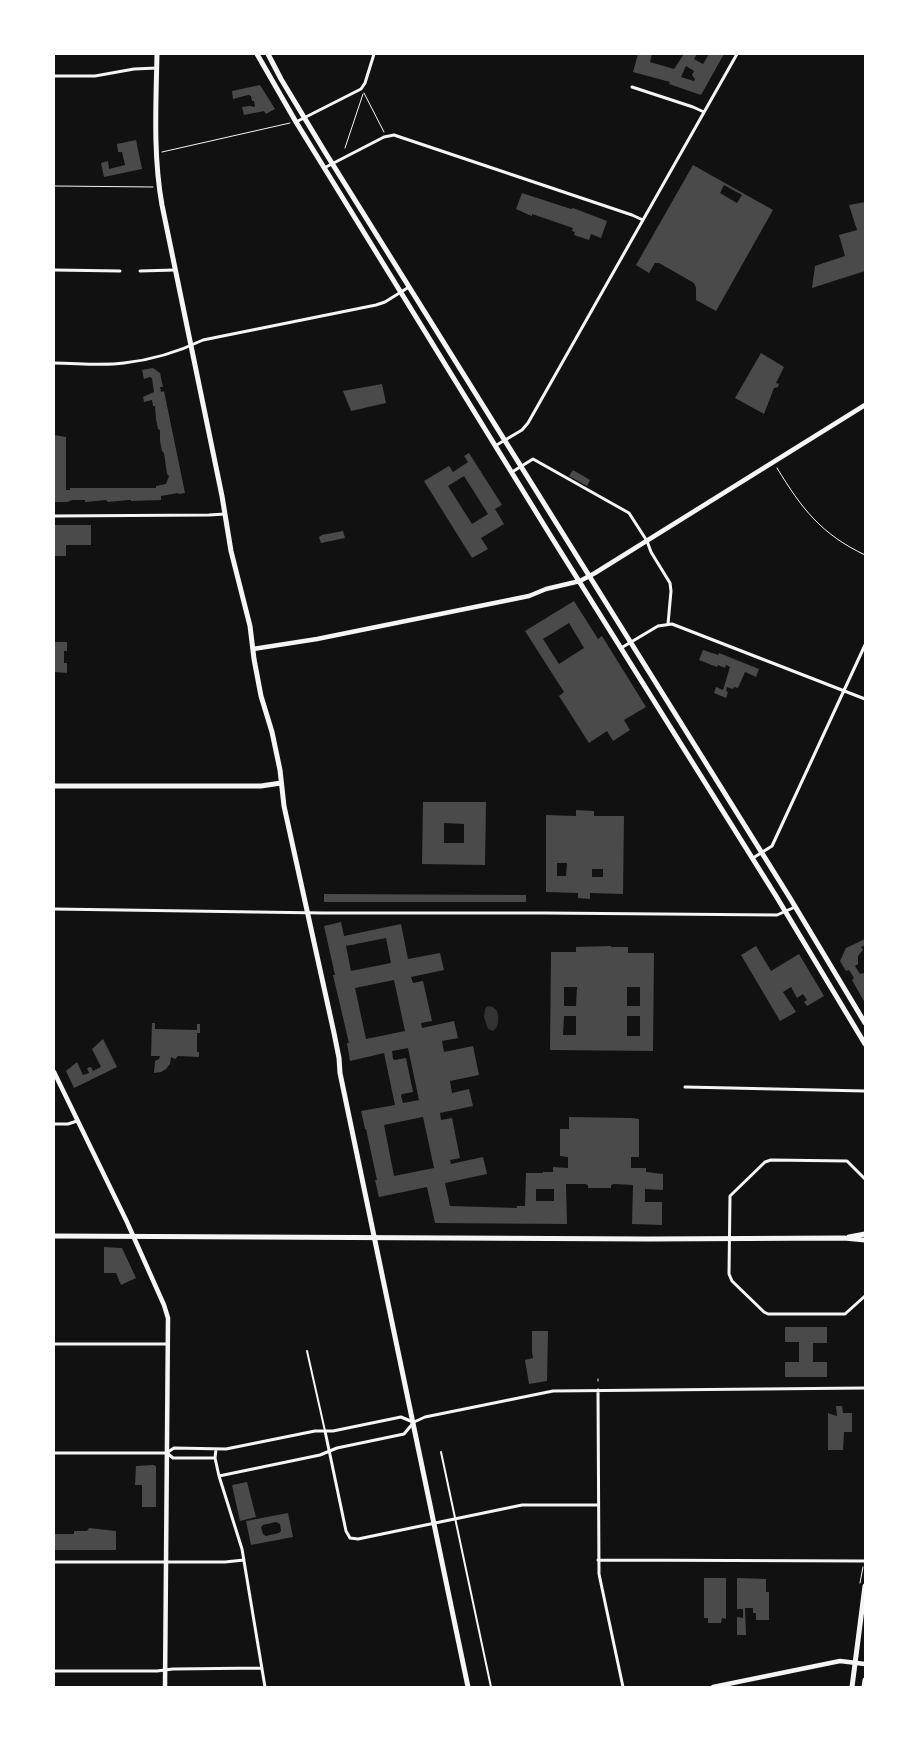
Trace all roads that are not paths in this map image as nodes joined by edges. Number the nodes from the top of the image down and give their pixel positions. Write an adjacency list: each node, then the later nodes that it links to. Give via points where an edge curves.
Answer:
1 (157, 54): 6 (main road)
2 (257, 54): 11 (main road)
3 (268, 54): 10 (main road)
4 (374, 54): 10 (street, via 361,90)
5 (737, 54): 9 (street)
6 (157, 68): 7 (street, via 95,76); 16 (main road, via 155,135 158,186)
7 (54, 76)
8 (632, 87): 9 (street)
9 (704, 112): 14 (street)
10 (305, 117): 11 (street); 12 (main road)
11 (296, 122): 13 (main road)
12 (332, 163): 13 (street); 14 (street, via 387,136 397,136); 19 (main road)
13 (324, 168): 20 (main road)
14 (643, 220): 24 (street, via 528,423)
15 (54, 270): 17 (street)
16 (175, 270): 18 (street); 21 (main road)
17 (120, 271)
18 (140, 271)
19 (409, 286): 20 (street); 24 (main road)
20 (401, 292): 21 (street, via 376,305 203,340); 25 (main road)
21 (191, 346): 22 (street, via 124,363); 28 (main road)
22 (54, 363)
23 (865, 405): 30 (street)
24 (505, 440): 25 (street); 26 (main road)
25 (496, 446): 27 (main road)
26 (521, 466): 27 (street); 30 (street, via 533,459 629,513); 31 (main road)
27 (511, 472): 32 (main road)
28 (225, 514): 29 (street); 37 (main road)
29 (54, 516)
30 (647, 541): 31 (street); 33 (street, via 670,585)
31 (589, 576): 32 (street); 34 (main road)
32 (580, 581): 36 (main road); 37 (street, via 515,598)
33 (668, 624): 34 (street, via 655,627); 40 (street)
34 (630, 642): 36 (street); 38 (main road)
35 (865, 645): 40 (street)
36 (621, 648): 39 (main road)
37 (253, 649): 46 (main road)
38 (643, 662): 39 (main road); 42 (main road)
39 (633, 668): 43 (main road)
40 (844, 691): 41 (street); 50 (street, via 772,846)
41 (865, 699)
42 (680, 723): 43 (main road); 44 (main road)
43 (671, 728): 45 (main road)
44 (713, 776): 45 (main road); 48 (main road)
45 (704, 781): 49 (main road)
46 (281, 783): 47 (main road, via 261,786); 55 (main road)
47 (54, 786)
48 (742, 822): 49 (main road); 50 (main road)
49 (733, 828): 51 (main road)
50 (761, 852): 51 (street); 52 (main road)
51 (752, 858): 54 (main road)
52 (795, 908): 54 (street); 56 (main road)
53 (54, 909): 55 (street)
54 (786, 912): 55 (street, via 777,915); 57 (main road)
55 (307, 913): 69 (main road)
56 (854, 1005): 57 (main road); 58 (main road)
57 (845, 1010): 59 (main road)
58 (865, 1024)
59 (865, 1043)
60 (54, 1072): 63 (street)
61 (685, 1086): 62 (street)
62 (865, 1091)
63 (78, 1120): 64 (street); 68 (street)
64 (54, 1124)
65 (865, 1179): 71 (street, via 847,1161 768,1160 730,1196)
66 (865, 1234): 70 (main road)
67 (54, 1236): 68 (main road)
68 (133, 1237): 69 (main road); 75 (street, via 166,1311)
69 (375, 1238): 71 (main road); 79 (main road)
70 (844, 1238): 71 (main road); 72 (main road)
71 (729, 1239): 73 (street, via 730,1278 767,1314 845,1314)
72 (865, 1240)
73 (865, 1296)
74 (54, 1344): 75 (street)
75 (169, 1344): 85 (street)
76 (307, 1351): 80 (lane)
77 (865, 1388): 78 (street)
78 (598, 1390): 79 (street, via 554,1391 437,1414); 88 (street)
79 (414, 1422): 80 (street, via 401,1417); 82 (street, via 404,1434); 90 (main road)
80 (325, 1431): 81 (street); 82 (street)
81 (216, 1449): 85 (street, via 174,1448); 86 (street)
82 (330, 1451): 87 (street); 90 (street, via 350,1538)
83 (442, 1452): 89 (lane)
84 (54, 1453): 85 (street)
85 (167, 1453): 86 (street, via 173,1458); 95 (street)
86 (215, 1458): 87 (street)
87 (220, 1476): 91 (street)
88 (598, 1506): 89 (street, via 522,1506); 92 (street)
89 (456, 1519): 90 (street); 107 (lane)
90 (435, 1524): 106 (main road)
91 (244, 1560): 95 (street); 100 (street)
92 (598, 1560): 93 (street); 108 (street)
93 (865, 1561)
94 (54, 1562): 95 (street)
95 (166, 1562): 101 (street)
96 (865, 1586): 97 (main road)
97 (865, 1593): 98 (main road)
98 (856, 1662): 99 (street); 109 (street, via 840,1661); 110 (main road)
99 (865, 1664)
100 (262, 1668): 101 (street); 105 (street)
101 (165, 1670): 102 (street); 104 (street)
102 (54, 1671)
103 (865, 1680): 111 (main road)
104 (165, 1687)
105 (265, 1687)
106 (468, 1687)
107 (491, 1687)
108 (622, 1687)
109 (713, 1687)
110 (852, 1687)
111 (864, 1687)

